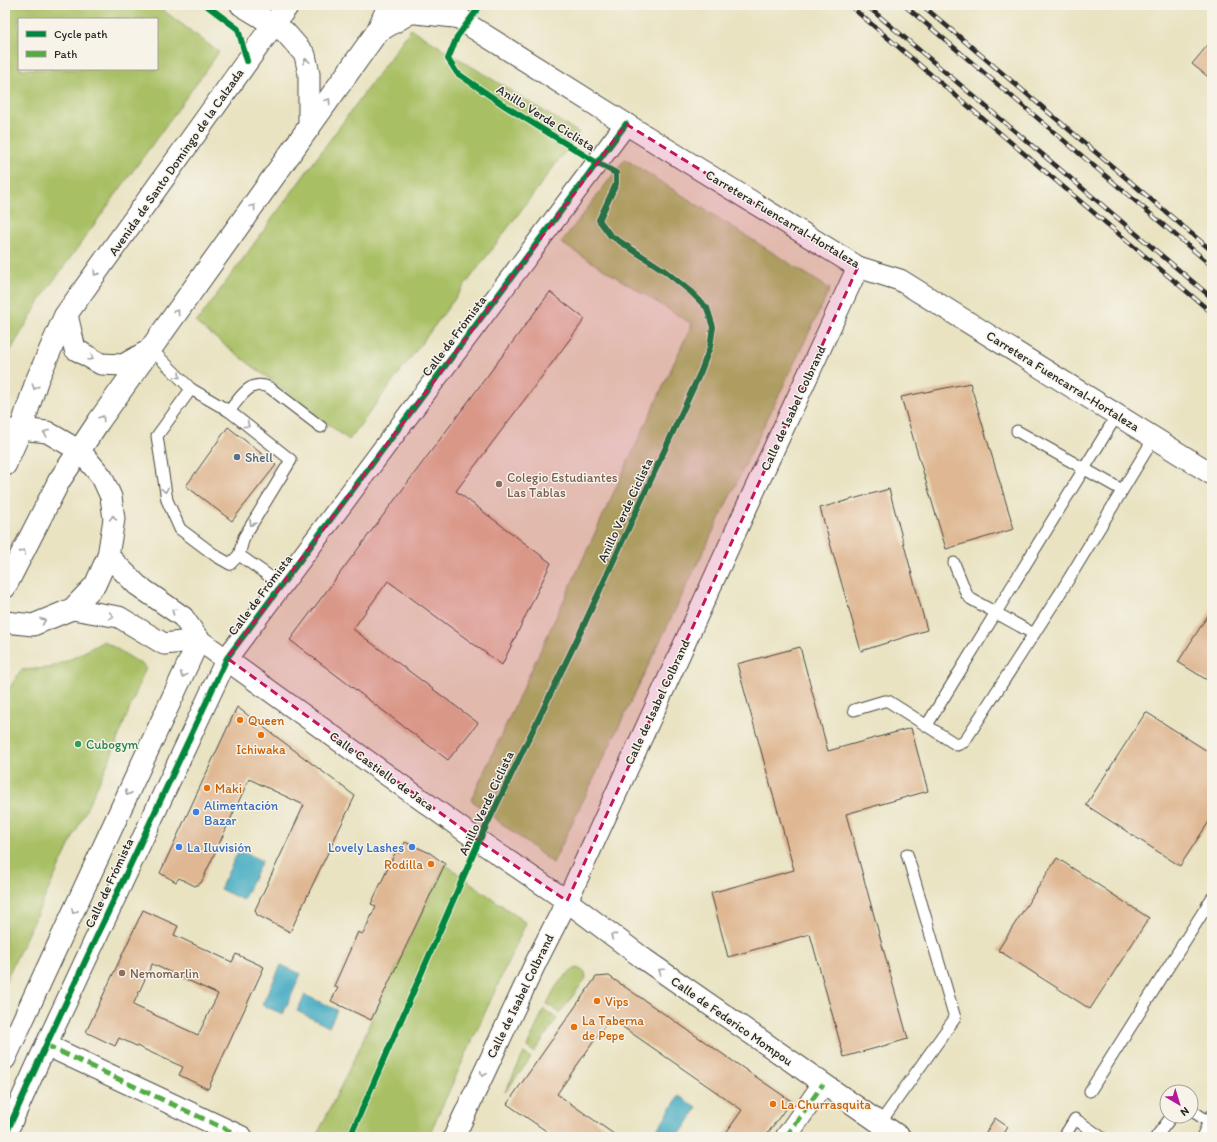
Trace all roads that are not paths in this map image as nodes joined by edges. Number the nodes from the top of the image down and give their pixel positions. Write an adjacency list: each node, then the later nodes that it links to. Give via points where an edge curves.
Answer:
1 (241, 5): 6 (street)
2 (288, 5): 6 (street)
3 (389, 5): 7 (street)
4 (441, 5): 5 (street, Carretera Fuencarral-Hortaleza)
5 (459, 17): 7 (street, via 411,12); 8 (street, Carretera Fuencarral-Hortaleza)
6 (273, 25): 9 (street, one-way to 6, via 309,74 305,54 285,32); 11 (street, Avenida de Santo Domingo de la Calzada, one-way to 11)
7 (377, 32): 9 (street, one-way to 7)
8 (626, 124): 10 (street, Carretera Fuencarral-Hortaleza); 28 (street, Calle de Frómista)
9 (309, 128): 12 (street, one-way to 9)
10 (858, 266): 15 (street, Carretera Fuencarral-Hortaleza, via 900,280); 40 (street, Calle de Isabel Colbrand)
11 (65, 316): 12 (street, one-way to 12, via 68,319 75,349 101,364 124,365); 17 (street, Avenida de Santo Domingo de la Calzada, one-way to 17)
12 (151, 348): 13 (lane, one-way to 13); 20 (street, one-way to 12)
13 (191, 389): 14 (lane); 25 (lane, one-way to 25, via 157,436 167,500 180,529 230,564)
14 (229, 411): 16 (lane, via 248,388 264,385); 25 (lane, one-way to 25, via 291,460 244,537)
15 (1117, 415): 19 (street, Carretera Fuencarral-Hortaleza); 22 (lane)
16 (321, 428)
17 (13, 430): 20 (street, one-way to 17, via 47,432); 21 (street, Avenida de Santo Domingo de la Calzada)
18 (1017, 431): 22 (lane)
19 (1154, 438): 23 (street, Carretera Fuencarral-Hortaleza); 24 (lane)
20 (80, 451): 26 (street, one-way to 20, via 114,520 111,497 102,477); 29 (street, one-way to 20, via 59,481)
21 (5, 465)
22 (1084, 469): 24 (lane); 31 (lane)
23 (1212, 474)
24 (1122, 490): 33 (lane)
25 (239, 555): 28 (lane)
26 (108, 556): 30 (street, via 94,586); 34 (street, Calle Castiello de Jaca, one-way to 26, via 183,617 137,585)
27 (954, 563): 31 (lane, via 967,595)
28 (282, 585): 35 (street, Calle de Frómista)
29 (5, 587)
30 (72, 609): 32 (street, one-way to 30, via 33,625); 34 (street, one-way to 34, via 119,618 164,644)
31 (995, 613): 33 (lane); 37 (lane)
32 (5, 622)
33 (1034, 634): 37 (lane, via 964,742 957,745)
34 (199, 640): 35 (street, Calle Castiello de Jaca); 42 (street, Calle de Frómista, one-way to 42)
35 (227, 658): 40 (street, Calle Castiello de Jaca, via 479,842); 41 (street, Calle de Frómista)
36 (854, 710): 37 (lane, via 888,701)
37 (927, 725)
38 (907, 854): 47 (lane, via 954,1018)
39 (1212, 898): 44 (lane)
40 (567, 901): 43 (street, Calle de Federico Mompou, one-way to 40, via 644,959); 51 (street, Calle de Isabel Colbrand, one-way to 51)
41 (46, 1045): 49 (street, Calle de Frómista); 50 (street)
42 (5, 1059)
43 (823, 1084): 47 (street, Calle de Federico Mompou); 52 (street)
44 (1090, 1091)
45 (1199, 1114): 46 (lane)
46 (1210, 1119): 57 (lane)
47 (880, 1123): 53 (street, Calle de Federico Mompou)
48 (1166, 1124): 56 (lane)
49 (5, 1136)
50 (242, 1137)
51 (454, 1137)
52 (786, 1137)
53 (900, 1137)
54 (1064, 1137): 55 (lane, via 1075,1119)
55 (1100, 1137)
56 (1156, 1137)
57 (1202, 1137)

